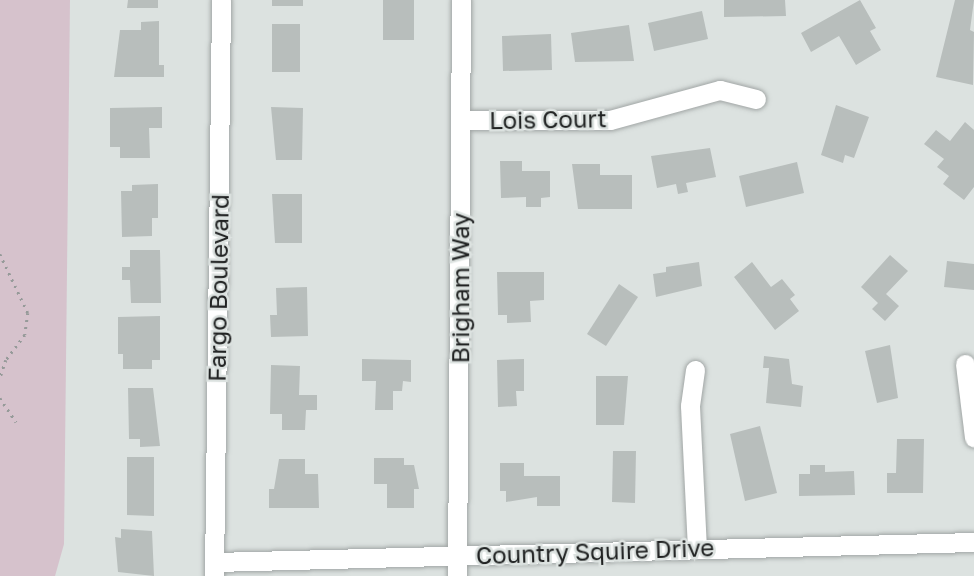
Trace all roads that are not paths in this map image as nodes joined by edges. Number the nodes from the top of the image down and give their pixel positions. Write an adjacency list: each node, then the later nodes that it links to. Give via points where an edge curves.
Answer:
1 (221, 0): 11 (street, Fargo Boulevard)
2 (461, 0): 4 (street, Brigham Way)
3 (756, 99): 4 (street, Lois Court, via 720,90 610,120)
4 (461, 120): 10 (street, Brigham Way)
5 (965, 364): 7 (street)
6 (695, 370): 9 (street, via 690,406)
7 (974, 437)
8 (974, 542): 9 (street, Country Squire Drive)
9 (697, 548): 10 (street, Country Squire Drive)
10 (458, 555): 11 (street, Country Squire Drive); 12 (street, Brigham Way)
11 (214, 569)
12 (457, 576)

